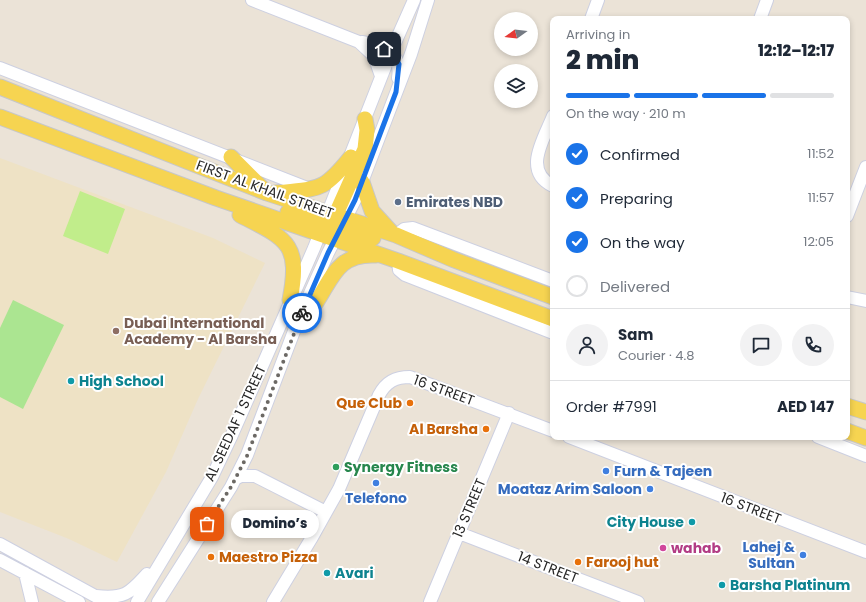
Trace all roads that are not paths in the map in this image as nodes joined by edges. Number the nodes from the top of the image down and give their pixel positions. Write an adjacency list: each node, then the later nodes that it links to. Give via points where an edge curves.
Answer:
1 (252, 0): 8 (street)
2 (414, 0): 9 (street)
3 (428, 0): 13 (street)
4 (598, 0): 6 (street)
5 (767, 0): 7 (street)
6 (592, 16)
7 (761, 16)
8 (359, 42): 9 (street); 11 (street, via 374,56)
9 (391, 52): 11 (street); 13 (street, via 399,64)
10 (0, 68): 17 (street)
11 (381, 76): 15 (street)
12 (0, 87): 23 (main road, FIRST AL KHAIL STREET)
13 (396, 92): 20 (street)
14 (0, 117): 24 (main road, FIRST AL KHAIL STREET)
15 (365, 119): 18 (street); 26 (main road, via 367,130 364,148)
16 (550, 124): 21 (street, via 536,160 537,171)
17 (231, 157): 22 (street); 23 (main road)
18 (351, 157): 22 (main road, via 328,183); 26 (street)
19 (866, 167): 25 (street)
20 (362, 182): 26 (street); 27 (main road, via 372,211)
21 (548, 183)
22 (310, 189): 23 (main road)
23 (269, 193): 26 (main road, FIRST AL KHAIL STREET)
24 (216, 198): 26 (main road, FIRST AL KHAIL STREET); 34 (main road, via 284,241 295,267)
25 (850, 208)
26 (332, 226): 27 (main road, FIRST AL KHAIL STREET); 28 (main road, FIRST AL KHAIL STREET); 29 (main road, via 434,259); 34 (street, AL SEEDAF 1 STREET); 36 (street, AL SEEDAF 1 STREET)
27 (395, 235): 29 (main road, FIRST AL KHAIL STREET); 31 (street, via 404,229 413,228)
28 (381, 256): 30 (main road, FIRST AL KHAIL STREET); 36 (main road, via 358,257 338,267 329,277 313,306)
29 (452, 259): 32 (main road, FIRST AL KHAIL STREET)
30 (398, 261): 37 (main road, FIRST AL KHAIL STREET); 38 (street, via 399,270 405,275)
31 (550, 280)
32 (550, 296)
33 (850, 298): 35 (street)
34 (290, 300): 54 (street, AL SEEDAF 1 STREET, via 212,476)
35 (866, 301)
36 (300, 318): 47 (street, AL SEEDAF 1 STREET)
37 (550, 318)
38 (550, 332)
39 (850, 407): 40 (main road)
40 (866, 412)
41 (509, 414): 42 (street, 16 STREET); 51 (street, 16 STREET, via 410,377 388,382 379,394 351,463); 52 (street, 13 STREET)
42 (550, 430)
43 (850, 432): 44 (main road)
44 (866, 438)
45 (577, 440): 55 (street, 16 STREET)
46 (826, 440): 48 (street)
47 (247, 456): 49 (street); 50 (street, AL SEEDAF 1 STREET)
48 (866, 456)
49 (262, 478): 50 (street, via 248,475); 51 (street)
50 (235, 479): 60 (street, AL SEEDAF 1 STREET)
51 (326, 512): 66 (street, 16 STREET)
52 (459, 533): 67 (street, 13 STREET); 68 (street, 14 STREET)
53 (0, 544): 59 (street)
54 (167, 552): 57 (street, AL SEEDAF 1 STREET); 65 (street, via 165,568)
55 (866, 552)
56 (0, 560): 58 (street)
57 (157, 570): 59 (street, via 148,573 135,588 123,596); 64 (street, AL SEEDAF 1 STREET)
58 (25, 573): 61 (street); 62 (street)
59 (94, 596): 63 (street)
60 (159, 601)
61 (32, 602)
62 (79, 602)
63 (106, 602)
64 (137, 602)
65 (145, 602)
66 (273, 602)
67 (430, 602)
68 (638, 602)

